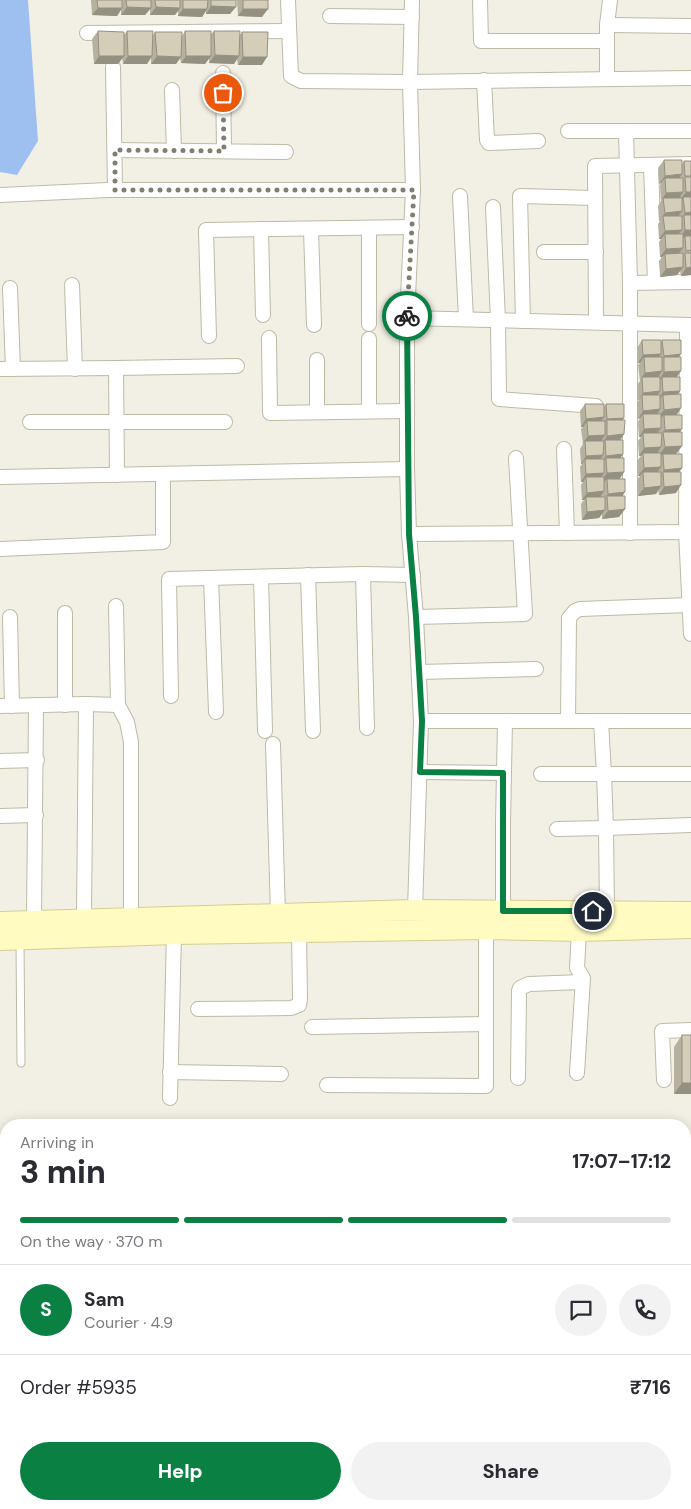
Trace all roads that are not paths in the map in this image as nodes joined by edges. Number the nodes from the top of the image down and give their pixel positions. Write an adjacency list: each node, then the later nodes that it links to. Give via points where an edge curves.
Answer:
1 (288, 0): 9 (street)
2 (412, 0): 6 (street)
3 (480, 0): 11 (street, via 481,41)
4 (610, 0): 7 (street)
5 (330, 16): 6 (street)
6 (412, 17): 17 (street)
7 (607, 24): 8 (street); 11 (street)
8 (691, 26)
9 (289, 31): 10 (street); 17 (street, via 292,76 301,81)
10 (87, 33)
11 (608, 41): 14 (street)
12 (113, 67): 23 (street)
13 (223, 74): 25 (street)
14 (607, 78): 15 (street); 16 (street)
15 (691, 78)
16 (484, 80): 17 (street); 22 (street, via 489,143)
17 (410, 82): 31 (street)
18 (172, 90): 24 (street)
19 (568, 131): 20 (street)
20 (626, 131): 21 (street); 29 (street)
21 (691, 131)
22 (538, 142)
23 (115, 150): 24 (street); 30 (street)
24 (174, 151): 25 (street)
25 (224, 151): 26 (street)
26 (286, 152)
27 (691, 164): 28 (street)
28 (652, 165): 29 (street); 42 (street)
29 (627, 166): 34 (street, via 595,166); 44 (street)
30 (115, 190): 31 (street); 32 (street)
31 (414, 190): 36 (street)
32 (0, 195)
33 (460, 196): 49 (street)
34 (595, 198): 41 (street); 51 (street, via 520,196)
35 (493, 207): 50 (street)
36 (412, 227): 37 (street); 48 (street)
37 (369, 228): 39 (street); 54 (street)
38 (261, 229): 39 (street); 47 (street); 57 (street, via 206,230)
39 (311, 229): 55 (street)
40 (544, 252): 41 (street)
41 (596, 252): 52 (street)
42 (655, 282): 43 (street); 44 (street)
43 (691, 282)
44 (630, 283): 53 (street)
45 (72, 285): 62 (street)
46 (10, 288): 64 (street)
47 (263, 315)
48 (407, 318): 49 (street); 67 (street)
49 (466, 319): 50 (street)
50 (498, 320): 51 (street); 65 (street, via 499,399)
51 (523, 320): 52 (street)
52 (596, 322): 53 (street)
53 (631, 323): 56 (street); 78 (street)
54 (368, 324)
55 (314, 325)
56 (689, 325): 79 (street)
57 (209, 336)
58 (269, 338): 68 (street, via 270,413)
59 (369, 339): 66 (street)
60 (317, 360): 68 (street)
61 (237, 366): 63 (street)
62 (75, 368): 63 (street); 64 (street)
63 (116, 368): 70 (street)
64 (7, 369)
65 (596, 406)
66 (369, 411): 67 (street); 68 (street)
67 (407, 411): 74 (street)
68 (317, 412)
69 (30, 422): 70 (street)
70 (116, 422): 71 (street); 76 (street)
71 (225, 422)
72 (564, 448): 81 (street)
73 (516, 458): 80 (street)
74 (407, 469): 75 (street); 82 (street)
75 (162, 474): 76 (street); 83 (street, via 163,542)
76 (117, 475): 77 (street)
77 (0, 477)
78 (630, 532): 79 (street); 81 (street)
79 (688, 532): 84 (street)
80 (520, 533): 81 (street); 82 (street); 94 (street, via 525,614)
81 (567, 533)
82 (409, 534): 87 (street)
83 (0, 549)
84 (689, 573): 90 (street)
85 (363, 574): 86 (street); 87 (street); 110 (street)
86 (308, 575): 88 (street); 112 (street)
87 (413, 575): 94 (street)
88 (261, 577): 89 (street); 111 (street)
89 (211, 578): 98 (street, via 169,579); 104 (street)
90 (689, 605): 95 (street); 107 (street, via 580,609 572,614 568,618)
91 (116, 606): 102 (street)
92 (65, 613): 99 (street)
93 (10, 617): 103 (street)
94 (416, 617): 97 (street)
95 (691, 634)
96 (536, 668): 97 (street)
97 (419, 672): 105 (street)
98 (171, 696)
99 (65, 704): 100 (street); 101 (street)
100 (86, 704): 102 (street); 132 (street)
101 (36, 705): 103 (street); 114 (street)
102 (118, 705): 131 (street, via 128,722 131,742)
103 (6, 706)
104 (216, 712)
105 (422, 721): 106 (street); 116 (street)
106 (505, 721): 107 (street); 117 (street)
107 (568, 721): 108 (street)
108 (601, 721): 109 (street); 119 (street)
109 (691, 721)
110 (368, 728)
111 (265, 731)
112 (313, 731)
113 (273, 744): 130 (street)
114 (37, 760): 115 (street); 121 (street)
115 (0, 761)
116 (420, 772): 117 (street); 126 (street)
117 (503, 773): 127 (street)
118 (541, 774): 119 (street)
119 (604, 774): 120 (street); 124 (street)
120 (691, 774)
121 (36, 815): 122 (street); 133 (street)
122 (0, 816)
123 (691, 825): 124 (street)
124 (606, 828): 125 (street); 128 (street)
125 (557, 829)
126 (415, 910): 127 (street); 130 (street)
127 (503, 911): 128 (street)
128 (607, 911): 129 (street)
129 (691, 912)
130 (278, 915): 131 (street)
131 (131, 918): 132 (street)
132 (84, 919): 133 (street)
133 (34, 920): 134 (street)
134 (0, 922)
135 (691, 928): 137 (street)
136 (486, 929): 137 (street); 138 (street); 144 (street)
137 (579, 931): 142 (street, via 577,968)
138 (299, 932): 139 (street); 143 (street, via 298,1005 291,1008)
139 (174, 934): 140 (street); 148 (street)
140 (20, 939): 141 (street); 147 (lane)
141 (0, 940)
142 (582, 982): 149 (street); 151 (street, via 529,984 520,988)
143 (198, 1009)
144 (486, 1024): 145 (street); 153 (street, via 486,1086)
145 (312, 1027)
146 (691, 1030): 152 (street, via 662,1031)
147 (21, 1063)
148 (170, 1072): 150 (street); 154 (street)
149 (577, 1073)
150 (281, 1074)
151 (518, 1078)
152 (664, 1080)
153 (327, 1085)
154 (170, 1098)

